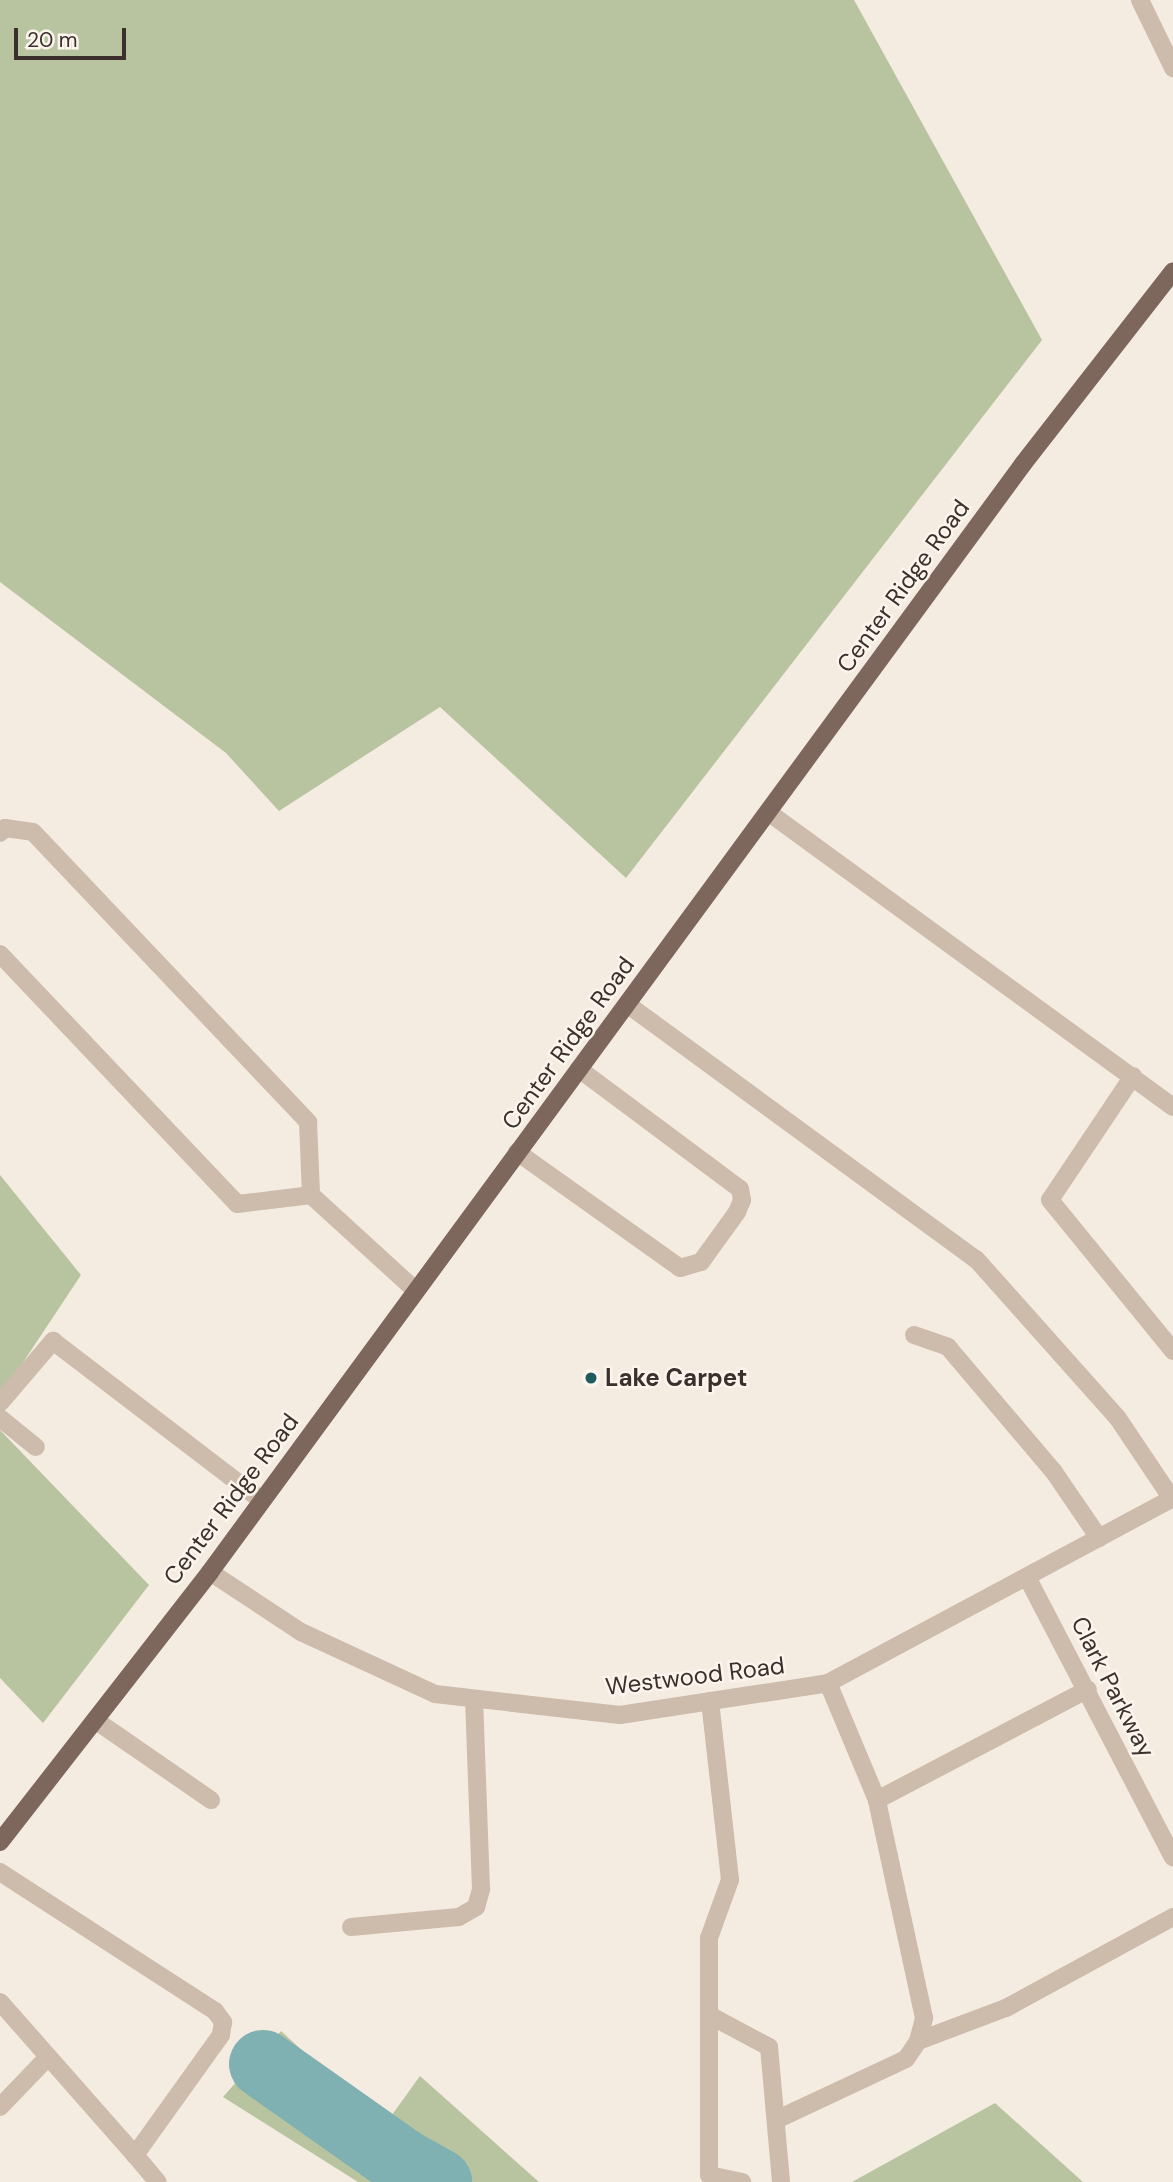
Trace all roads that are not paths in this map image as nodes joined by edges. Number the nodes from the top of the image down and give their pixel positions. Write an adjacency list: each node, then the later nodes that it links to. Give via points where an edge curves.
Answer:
1 (1140, 0): 2 (street)
2 (1173, 68)
3 (1173, 271): 4 (main road, Center Ridge Road, via 1023,464)
4 (768, 812): 7 (main road, Center Ridge Road); 9 (street)
5 (0, 833): 12 (street, via 5,828 33,832 309,1122)
6 (0, 954): 12 (street, via 237,1204)
7 (627, 1004): 8 (main road, Center Ridge Road); 19 (street, via 976,1259 1117,1418)
8 (579, 1069): 11 (main road, Center Ridge Road); 11 (street, via 740,1189 737,1212 701,1262 680,1268)
9 (1133, 1076): 10 (street); 15 (street, via 1050,1200)
10 (1173, 1107)
11 (517, 1152): 13 (main road, Center Ridge Road)
12 (312, 1195): 13 (street)
13 (416, 1291): 20 (main road, Center Ridge Road)
14 (914, 1335): 21 (street, via 948,1347 1054,1472)
15 (1173, 1351)
16 (0, 1403): 20 (street, via 53,1341)
17 (0, 1419): 18 (street)
18 (36, 1447)
19 (1172, 1499): 21 (street, Westwood Road)
20 (261, 1500): 22 (main road, Center Ridge Road)
21 (1099, 1538): 23 (street, Westwood Road)
22 (210, 1572): 26 (street, Westwood Road, via 346,1656 435,1694); 28 (main road, Center Ridge Road)
23 (1027, 1577): 24 (street, Westwood Road); 25 (street, Clark Parkway)
24 (828, 1683): 27 (street, Westwood Road); 30 (street)
25 (1088, 1689): 30 (street); 32 (street, Clark Parkway)
26 (474, 1701): 27 (street, Westwood Road, via 620,1715); 35 (street, via 481,1889 476,1907 458,1917)
27 (710, 1701): 37 (street, via 730,1880 709,1938)
28 (95, 1720): 29 (street); 31 (main road, Center Ridge Road)
29 (211, 1800)
30 (877, 1800): 38 (street, via 924,2018)
31 (0, 1842)
32 (1173, 1857)
33 (0, 1872): 42 (street, via 215,2011 223,2022 220,2035)
34 (1173, 1917): 38 (street, via 1006,2008)
35 (351, 1927)
36 (0, 2002): 39 (street)
37 (709, 2015): 41 (street, via 769,2047); 44 (street, via 709,2175)
38 (918, 2041): 41 (street, via 906,2059)
39 (48, 2057): 40 (street); 42 (street)
40 (0, 2107)
41 (778, 2119): 45 (street)
42 (135, 2155): 43 (street)
43 (158, 2182)
44 (742, 2182)
45 (780, 2182)

